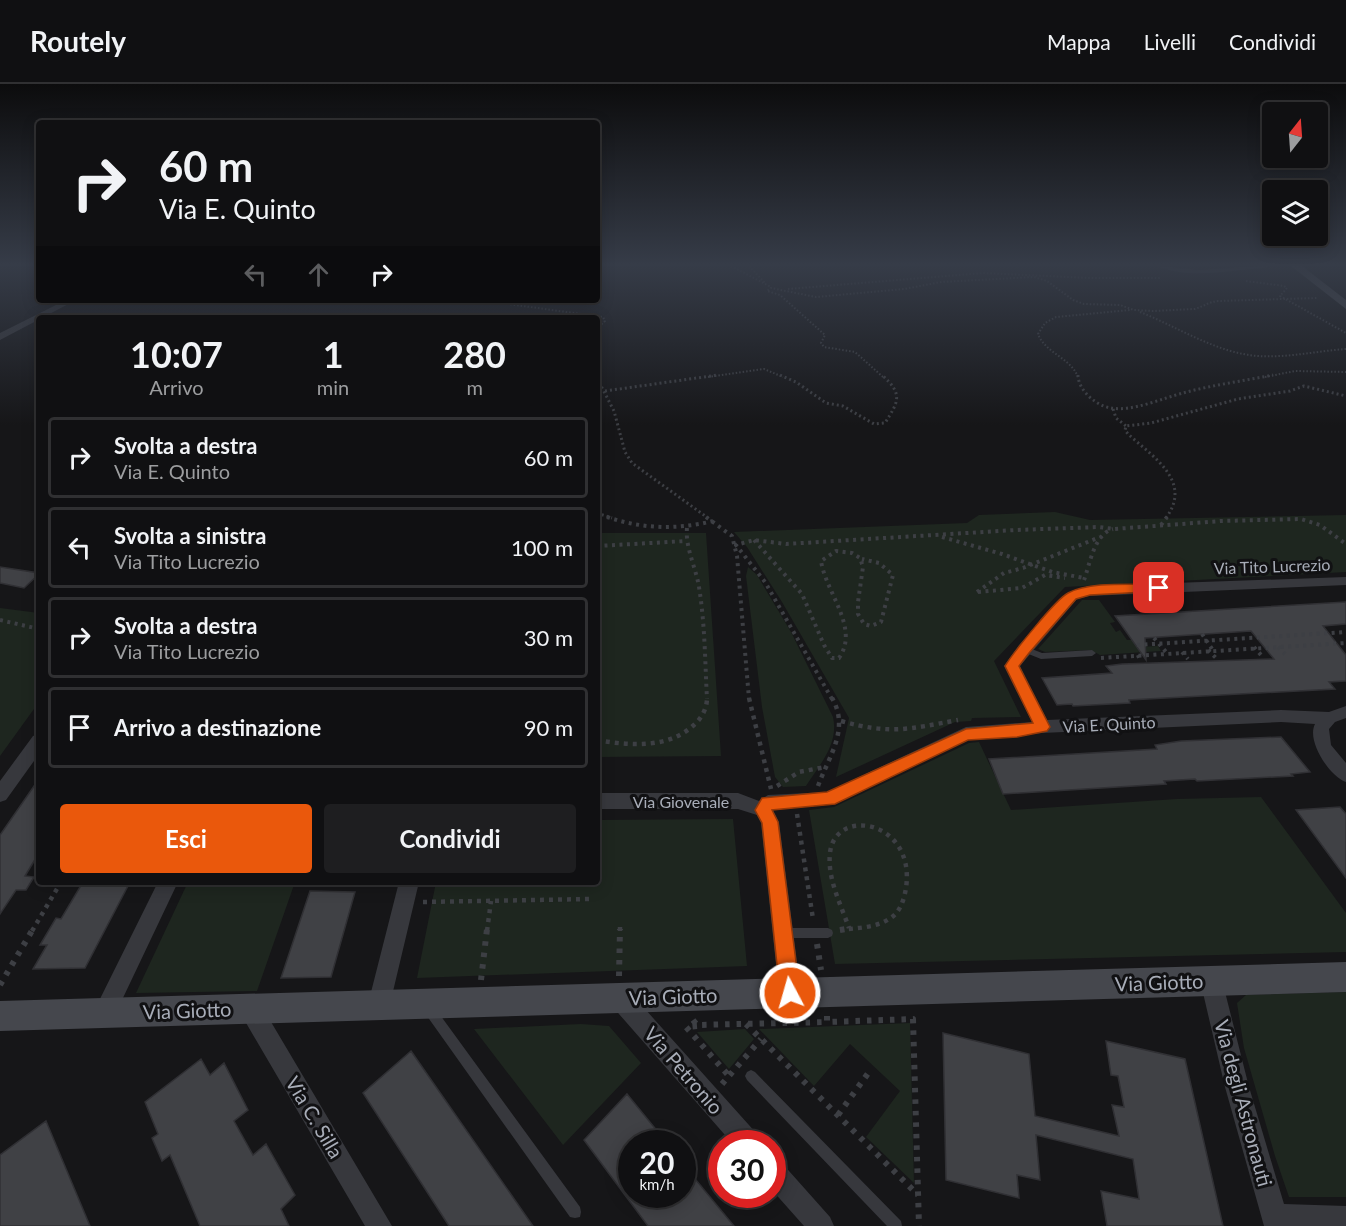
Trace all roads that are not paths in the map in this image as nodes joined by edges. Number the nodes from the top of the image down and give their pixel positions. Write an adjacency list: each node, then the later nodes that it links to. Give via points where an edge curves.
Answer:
1 (35, 319): 2 (street)
2 (0, 338)
3 (1346, 580): 4 (street, Via Tito Lucrezio, via 1087,584)
4 (1024, 649): 5 (lane, via 1041,656); 8 (street, Via Tito Lucrezio, via 1012,666)
5 (1092, 653)
6 (1346, 712): 7 (street)
7 (1329, 718): 8 (street, Via E. Quinto, via 1281,716); 10 (street, via 1321,728 1323,747)
8 (1042, 727): 12 (street, Via E. Quinto, via 966,735 829,799)
9 (36, 745): 11 (street)
10 (1346, 775)
11 (0, 795)
12 (773, 798): 13 (street, Via Giovenale); 16 (street, via 770,822)
13 (600, 801)
14 (167, 885): 25 (street)
15 (406, 892): 22 (street)
16 (784, 933): 17 (lane); 20 (street)
17 (828, 933)
18 (1346, 977): 19 (street, Via Giotto)
19 (1211, 980): 20 (street, Via Giotto); 32 (street, Via degli Astronauti)
20 (790, 993): 21 (street, Via Giotto)
21 (620, 998): 23 (street, Via Giotto); 28 (street, Via Petronio)
22 (379, 1004): 23 (street, Via Giotto); 24 (street, Via Giotto)
23 (425, 1004): 30 (lane)
24 (250, 1008): 25 (street, Via Giotto); 33 (street, Via C. Silla)
25 (104, 1013): 26 (street, Via Giotto)
26 (0, 1016)
27 (751, 1076): 35 (lane)
28 (736, 1130)
29 (786, 1187): 34 (street)
30 (575, 1212)
31 (1346, 1219): 32 (street)
32 (1276, 1221)
33 (379, 1226)
34 (821, 1226)
35 (896, 1226)

